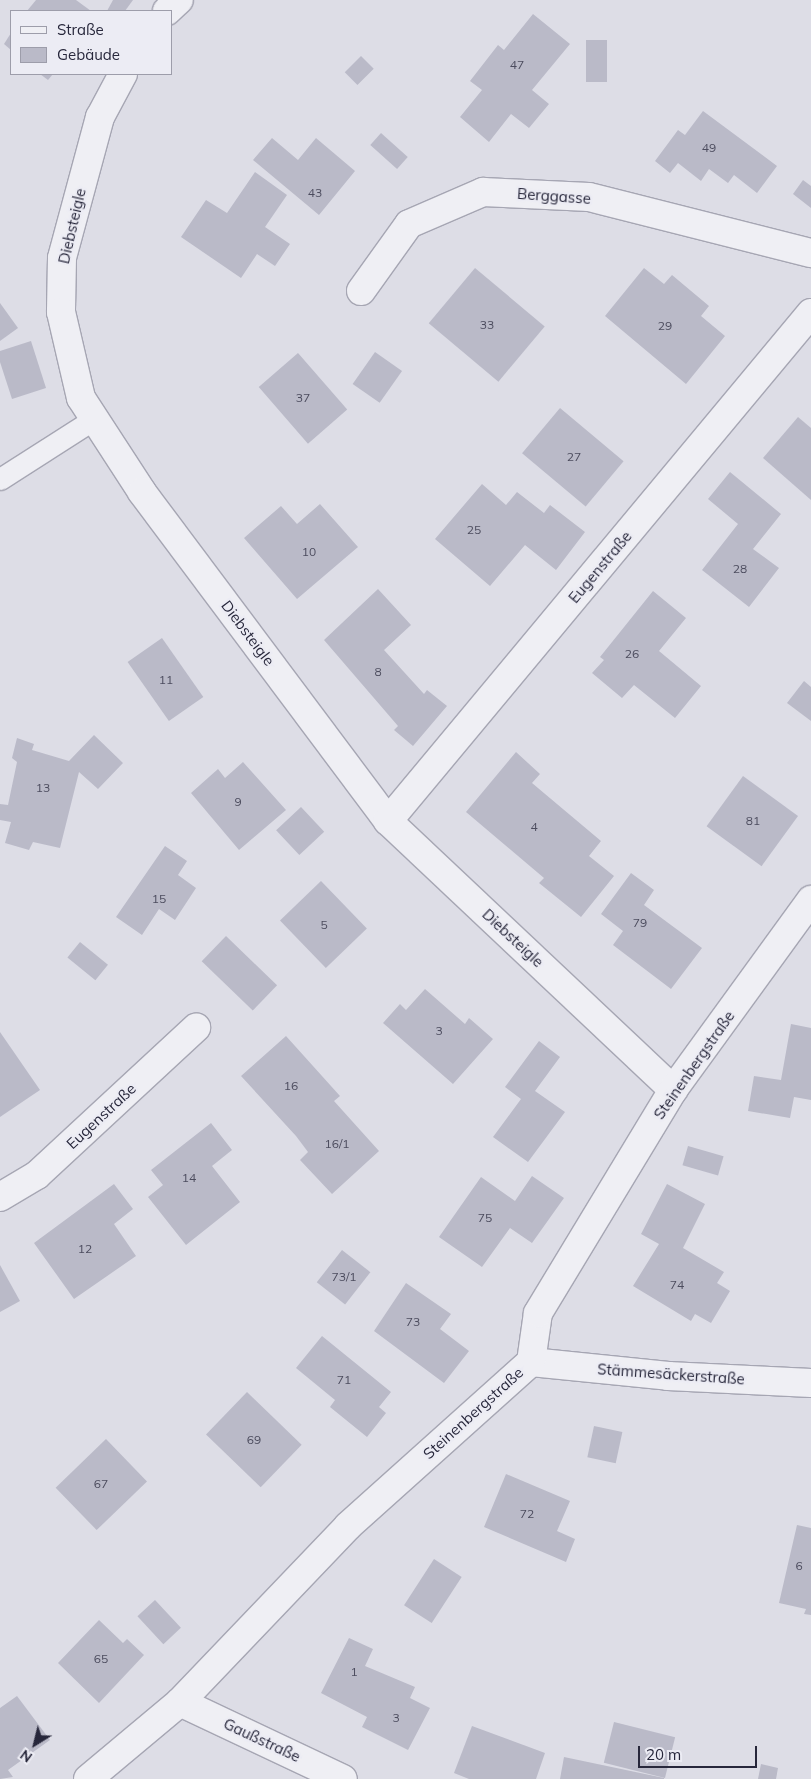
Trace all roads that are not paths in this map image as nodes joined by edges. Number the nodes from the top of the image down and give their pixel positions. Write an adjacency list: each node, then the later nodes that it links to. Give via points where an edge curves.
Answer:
1 (179, 0): 2 (street)
2 (168, 10)
3 (122, 75): 7 (street, Diebsteigle, via 100,117 62,258 61,312 81,398)
4 (811, 253): 5 (street, Berggasse, via 589,197 483,192 409,224)
5 (361, 291)
6 (811, 313): 9 (street, Eugenstraße)
7 (94, 419): 8 (lane); 9 (street, Diebsteigle, via 142,492)
8 (0, 479)
9 (388, 820): 12 (street, Diebsteigle)
10 (811, 900): 12 (street, Steinenbergstraße)
11 (196, 1028): 13 (street, Eugenstraße, via 37,1174)
12 (673, 1090): 14 (street, Steinenbergstraße, via 538,1313)
13 (0, 1197)
14 (531, 1362): 15 (street, Stämmesäckerstraße, via 668,1376); 16 (street, Steinenbergstraße, via 348,1526)
15 (811, 1383)
16 (180, 1702): 17 (street, Steinenbergstraße); 18 (street, Gaußstraße)
17 (88, 1779)
18 (343, 1779)

